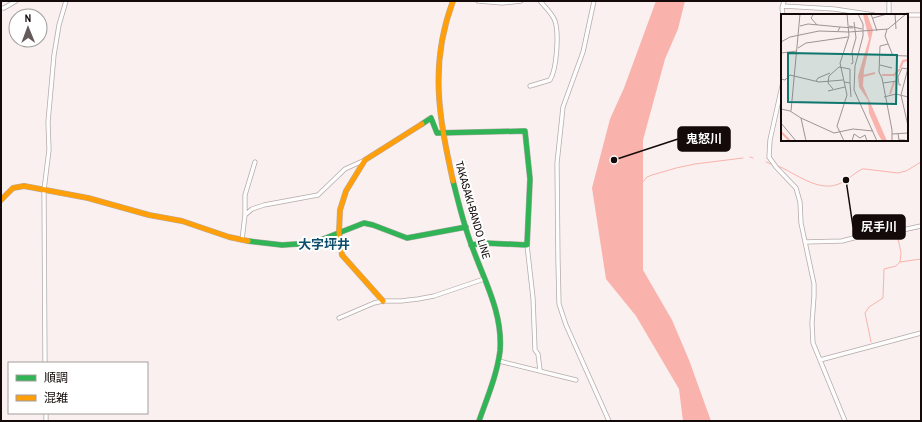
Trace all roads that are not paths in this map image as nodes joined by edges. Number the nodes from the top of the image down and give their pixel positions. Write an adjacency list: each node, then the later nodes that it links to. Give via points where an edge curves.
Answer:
1 (16, 1): 11 (street)
2 (66, 1): 22 (street, via 58,25 54,55 48,116 49,150)
3 (453, 1): 19 (street, TAKASAKI-BANDO LINE, via 444,29 438,68 439,104)
4 (478, 1): 5 (street)
5 (521, 1)
6 (540, 1): 17 (street, via 553,17 556,26 554,67 550,80)
7 (594, 1): 42 (street, via 583,52 563,107 557,163 559,304)
8 (784, 1): 10 (street)
9 (889, 1): 14 (street)
10 (783, 6): 12 (street); 13 (street)
11 (1, 8)
12 (783, 14)
13 (867, 14)
14 (889, 14)
15 (921, 15): 16 (street)
16 (908, 16)
17 (530, 86)
18 (781, 93): 29 (street, via 769,156 796,188)
19 (444, 133): 20 (street, via 437,133 430,118); 25 (street, TAKASAKI-BANDO LINE, via 452,178); 31 (street, via 525,131 530,180)
20 (365, 160): 24 (street, via 345,169 318,195 264,205 252,209); 27 (street, via 344,195)
21 (255, 162): 24 (street, via 245,195)
22 (44, 190): 23 (street, via 17,186); 28 (street, via 182,221); 38 (street)
23 (1, 200)
24 (246, 216): 28 (street)
25 (466, 226): 27 (street, via 407,238 364,223); 30 (street, TAKASAKI-BANDO LINE)
26 (921, 226): 29 (street, via 842,241)
27 (338, 233): 28 (street, via 303,244 282,245); 33 (street, via 342,255)
28 (242, 240)
29 (805, 242): 36 (street, via 814,284 813,343)
30 (472, 245): 31 (street); 32 (street, TAKASAKI-BANDO LINE)
31 (527, 245): 39 (street, via 535,350)
32 (484, 279): 33 (street, via 423,298); 37 (street, TAKASAKI-BANDO LINE, via 499,323)
33 (383, 301): 34 (street, via 364,306)
34 (339, 318)
35 (921, 333): 36 (street)
36 (820, 360): 43 (street)
37 (499, 361): 39 (street); 41 (street, TAKASAKI-BANDO LINE)
38 (46, 362)
39 (540, 370): 40 (street)
40 (576, 380)
41 (479, 421)
42 (609, 421)
43 (845, 421)

